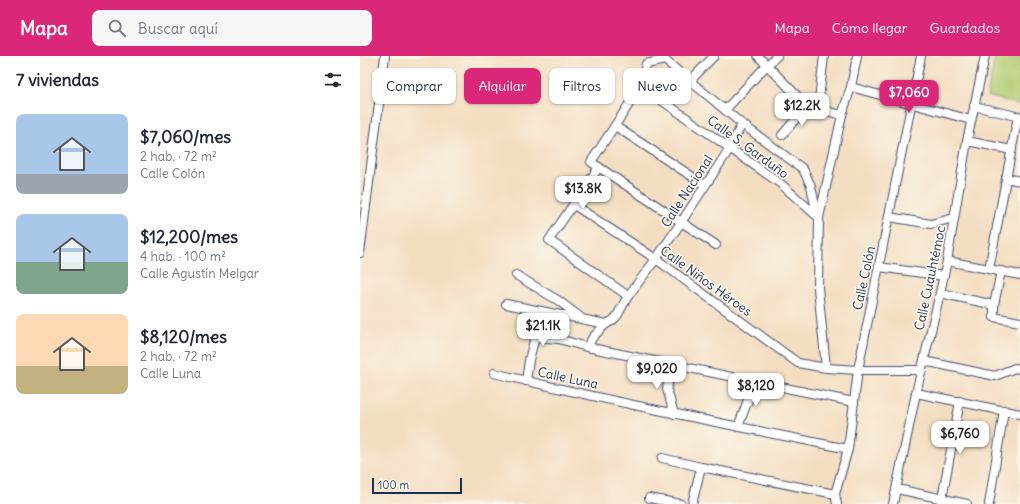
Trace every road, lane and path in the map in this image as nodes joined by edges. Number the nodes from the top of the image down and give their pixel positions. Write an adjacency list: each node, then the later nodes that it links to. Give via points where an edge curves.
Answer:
1 (385, 56): 42 (street)
2 (714, 56): 14 (street)
3 (758, 56): 12 (street)
4 (777, 56): 12 (street)
5 (824, 56): 22 (street)
6 (857, 56): 16 (street)
7 (921, 56): 19 (street, Calle Colón)
8 (975, 56): 9 (street)
9 (985, 57): 21 (street, Calle Cuauhtémoc)
10 (662, 58): 11 (street); 13 (street)
11 (646, 60)
12 (767, 65): 20 (street); 23 (street)
13 (674, 68)
14 (691, 80)
15 (691, 82): 23 (street)
16 (851, 87): 19 (street); 24 (street)
17 (629, 104): 28 (street)
18 (667, 104): 31 (street, Calle S. Garduño)
19 (912, 104): 26 (street); 39 (street, Calle Colón)
20 (807, 106): 22 (street); 29 (street)
21 (974, 106): 25 (street); 26 (street, Calle Cuauhtémoc)
22 (818, 108): 24 (street)
23 (725, 110): 27 (street)
24 (842, 115): 38 (street)
25 (1019, 116): 32 (street)
26 (971, 120): 30 (street, Calle Cuauhtémoc)
27 (742, 124): 31 (street, Calle Nacional); 38 (street, via 803,169 811,186)
28 (615, 126): 33 (street, via 591,162); 36 (street)
29 (782, 135)
30 (967, 141): 32 (street); 40 (street, Calle Cuauhtémoc)
31 (730, 148): 36 (street, Calle Nacional); 38 (street, Calle S. Garduño, via 781,184)
32 (1012, 150): 34 (street)
33 (599, 167): 37 (street); 41 (street)
34 (1006, 178): 35 (street); 48 (street)
35 (1020, 181)
36 (705, 185): 41 (street, Calle Nacional)
37 (574, 204): 45 (street, Calle Niños Héroes); 54 (street, via 549,240)
38 (818, 216): 67 (street, via 818,288)
39 (889, 217): 40 (street, via 931,224); 47 (street, Calle Colón)
40 (954, 218): 46 (street, Calle Cuauhtémoc)
41 (682, 221): 43 (street); 45 (street, Calle Nacional)
42 (362, 224): 44 (street)
43 (716, 245)
44 (360, 253)
45 (656, 259): 54 (street, Calle Nacional); 67 (street, Calle Niños Héroes, via 798,363)
46 (947, 261): 48 (street); 52 (street, Calle Cuauhtémoc)
47 (879, 267): 52 (street); 69 (street, Calle Colón)
48 (989, 269): 49 (street)
49 (1001, 271): 51 (street); 56 (street)
50 (516, 275): 59 (street, via 559,301)
51 (1020, 275)
52 (944, 276): 53 (street, Calle Cuauhtémoc)
53 (940, 293): 56 (street); 65 (street, Calle Cuauhtémoc)
54 (628, 296): 61 (street, Calle Nacional, via 617,316)
55 (506, 304): 57 (street)
56 (994, 305): 60 (street, via 994,317)
57 (540, 311): 58 (street); 62 (street)
58 (563, 315): 59 (street); 63 (street)
59 (582, 319): 61 (street)
60 (1020, 322)
61 (606, 324): 64 (street, Calle Nacional, via 592,337)
62 (535, 337): 63 (street); 72 (street, via 528,360)
63 (559, 339): 64 (street)
64 (587, 347): 66 (street)
65 (924, 361): 68 (street, via 995,376 1015,368); 70 (street, Calle Cuauhtémoc)
66 (672, 364): 73 (street); 78 (street, via 667,388)
67 (826, 368): 69 (street, Calle Niños Héroes)
68 (1020, 369)
69 (858, 370): 70 (street, Calle Niños Héroes); 76 (street, Calle Colón)
70 (922, 370): 74 (street, Calle Cuauhtémoc)
71 (494, 373): 72 (street, Calle Luna)
72 (526, 381): 78 (street, Calle Luna)
73 (755, 381): 76 (street); 80 (street)
74 (916, 393): 75 (street); 84 (street, Calle Cuauhtémoc)
75 (960, 401): 77 (street); 87 (street)
76 (854, 402): 81 (street, Calle Colón)
77 (1004, 410): 79 (street); 93 (street)
78 (674, 414): 80 (street, Calle Luna)
79 (1020, 414)
80 (738, 427): 81 (street, Calle Luna)
81 (848, 449): 85 (street, Calle Colón)
82 (662, 458): 83 (street)
83 (702, 467): 85 (street); 89 (street)
84 (897, 488): 87 (street); 91 (street, Calle Cuauhtémoc)
85 (835, 494): 90 (street, Calle Colón)
86 (649, 498): 88 (street)
87 (942, 501): 92 (street)
88 (681, 504)
89 (692, 504)
90 (837, 504)
91 (893, 504)
92 (967, 504)
93 (989, 504)

